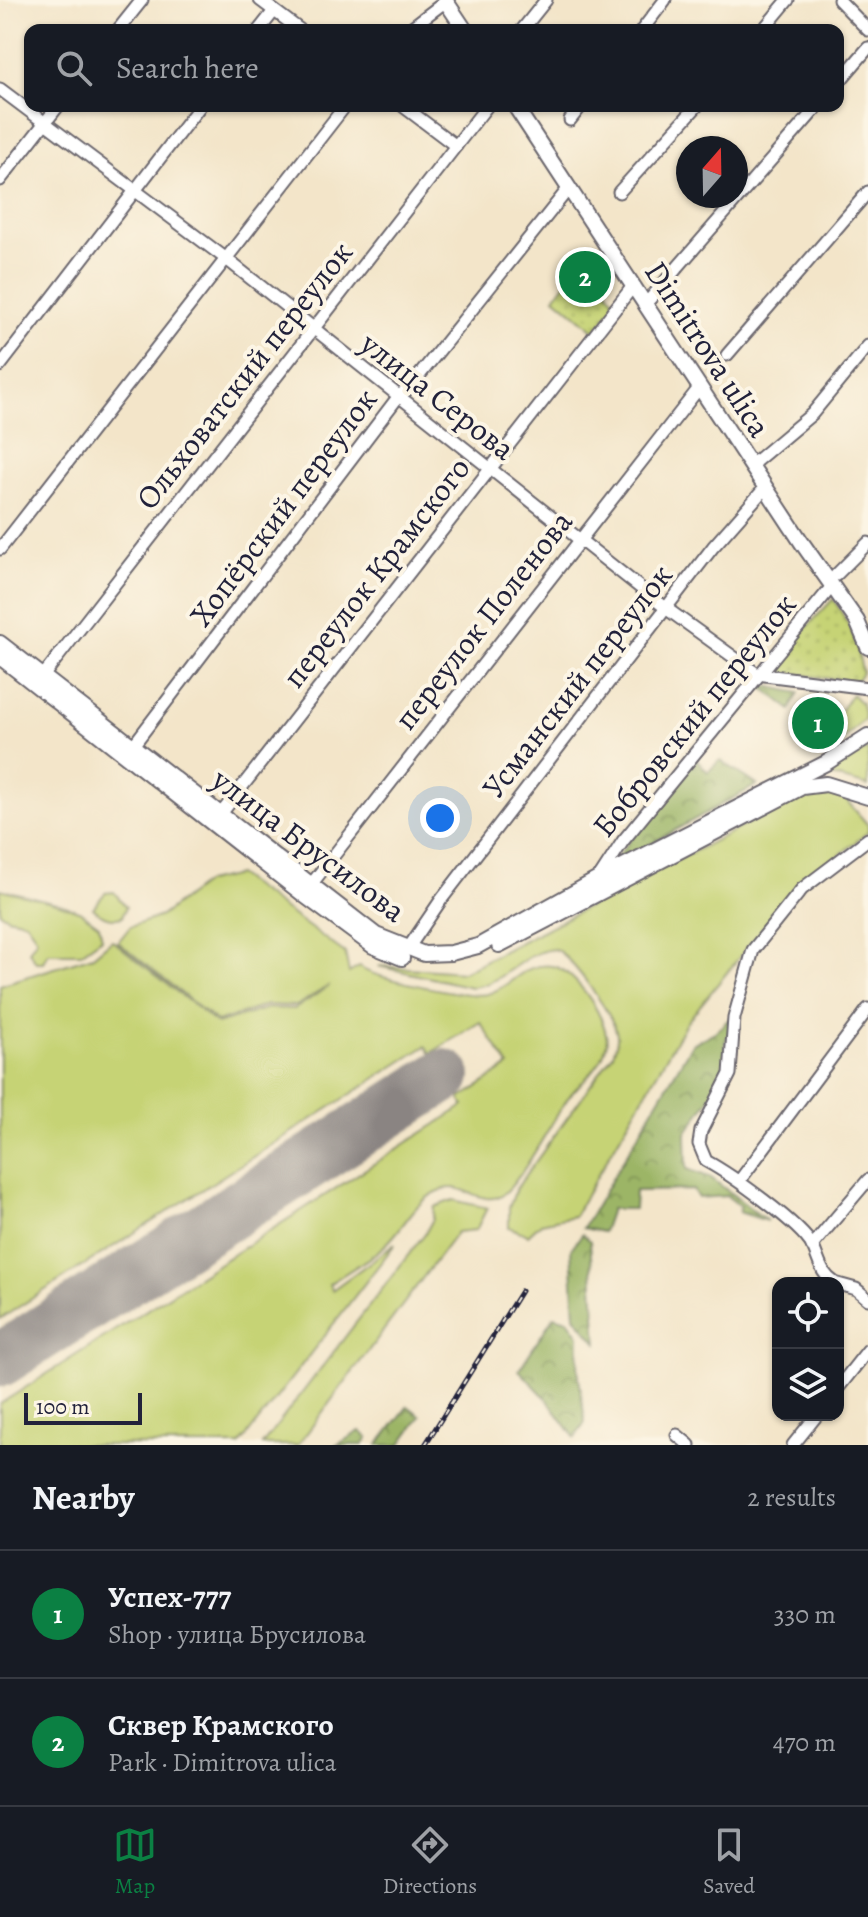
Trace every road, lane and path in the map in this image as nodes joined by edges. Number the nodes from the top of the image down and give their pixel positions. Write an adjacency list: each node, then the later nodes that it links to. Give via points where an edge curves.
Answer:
1 (142, 0): 9 (street)
2 (260, 0): 8 (street)
3 (449, 0): 12 (street); 13 (main road); 14 (main road)
4 (546, 0): 15 (street)
5 (665, 0): 16 (street)
6 (788, 0): 17 (street)
7 (839, 0): 18 (street)
8 (274, 11): 10 (street); 11 (street)
9 (123, 24)
10 (264, 24)
11 (292, 24)
12 (416, 24)
13 (462, 24)
14 (470, 24)
15 (527, 24)
16 (647, 24)
17 (768, 24)
18 (868, 30)
19 (868, 48): 20 (street)
20 (844, 76)
21 (0, 89): 22 (street, улица Серова)
22 (24, 108)
23 (30, 112): 35 (street, улица Серова)
24 (53, 112): 35 (street)
25 (195, 112): 39 (street)
26 (340, 112): 42 (street)
27 (411, 112): 36 (street)
28 (482, 112): 36 (street, Ольховатский переулок)
29 (519, 112): 38 (main road, Dimitrova ulica)
30 (530, 112): 44 (main road)
31 (576, 112): 34 (street)
32 (692, 112): 40 (street)
33 (813, 112): 44 (street)
34 (570, 120)
35 (44, 123): 37 (street); 39 (street, улица Серова)
36 (456, 146): 45 (street, Ольховатский переулок)
37 (0, 180)
38 (569, 188): 43 (main road, Dimitrova ulica); 50 (street, Хопёрский переулок)
39 (134, 192): 42 (street, улица Серова); 48 (street)
40 (619, 192)
41 (868, 192): 47 (street)
42 (225, 258): 45 (street, улица Серова); 56 (street)
43 (633, 286): 49 (main road, Dimitrova ulica); 52 (street, переулок Крамского)
44 (650, 299): 51 (main road)
45 (312, 330): 50 (street, улица Серова); 64 (street, Ольховатский переулок)
46 (868, 346): 51 (street, via 812,414)
47 (727, 355)
48 (0, 366)
49 (699, 388): 53 (main road, Dimitrova ulica); 54 (street, переулок Поленова)
50 (398, 397): 52 (street, улица Серова); 67 (street, Хопёрский переулок)
51 (756, 461): 57 (main road)
52 (488, 469): 54 (street, улица Серова); 69 (street, переулок Крамского)
53 (765, 488): 57 (main road, Dimitrova ulica); 58 (street, Усманский переулок)
54 (580, 538): 58 (street, улица Серова); 72 (street, переулок Поленова)
55 (868, 543): 57 (street, Бобровский переулок)
56 (0, 549)
57 (835, 580): 59 (main road); 61 (main road); 63 (street, Бобровский переулок)
58 (667, 609): 63 (street, улица Серова); 73 (street, Усманский переулок)
59 (868, 619)
60 (0, 643): 64 (main road, улица Брусилова)
61 (868, 647)
62 (0, 657): 68 (main road, улица Брусилова, via 373,946 428,963 466,960 485,952 802,787 826,784)
63 (757, 674): 65 (street, улица Серова); 71 (street, Бобровский переулок)
64 (43, 676): 67 (main road, улица Брусилова)
65 (868, 688)
66 (868, 736): 71 (main road, улица Брусилова, via 826,763)
67 (132, 747): 69 (main road, улица Брусилова)
68 (868, 797)
69 (220, 815): 72 (main road, улица Брусилова)
70 (868, 839): 75 (street, via 802,889 753,950 734,1018 730,1074 699,1144 706,1161)
71 (598, 879): 73 (main road, улица Брусилова, via 478,946 451,953)
72 (310, 886): 73 (main road, улица Брусилова, via 376,935)
73 (407, 950)
74 (868, 1009): 75 (street)
75 (740, 1180): 77 (street)
76 (868, 1180): 77 (street)
77 (812, 1246): 78 (street)
78 (830, 1277)
79 (844, 1285): 80 (street)
80 (868, 1299)
81 (868, 1350): 82 (street)
82 (844, 1380)
83 (812, 1421): 86 (street)
84 (677, 1435): 85 (street)
85 (689, 1445)
86 (793, 1445)

